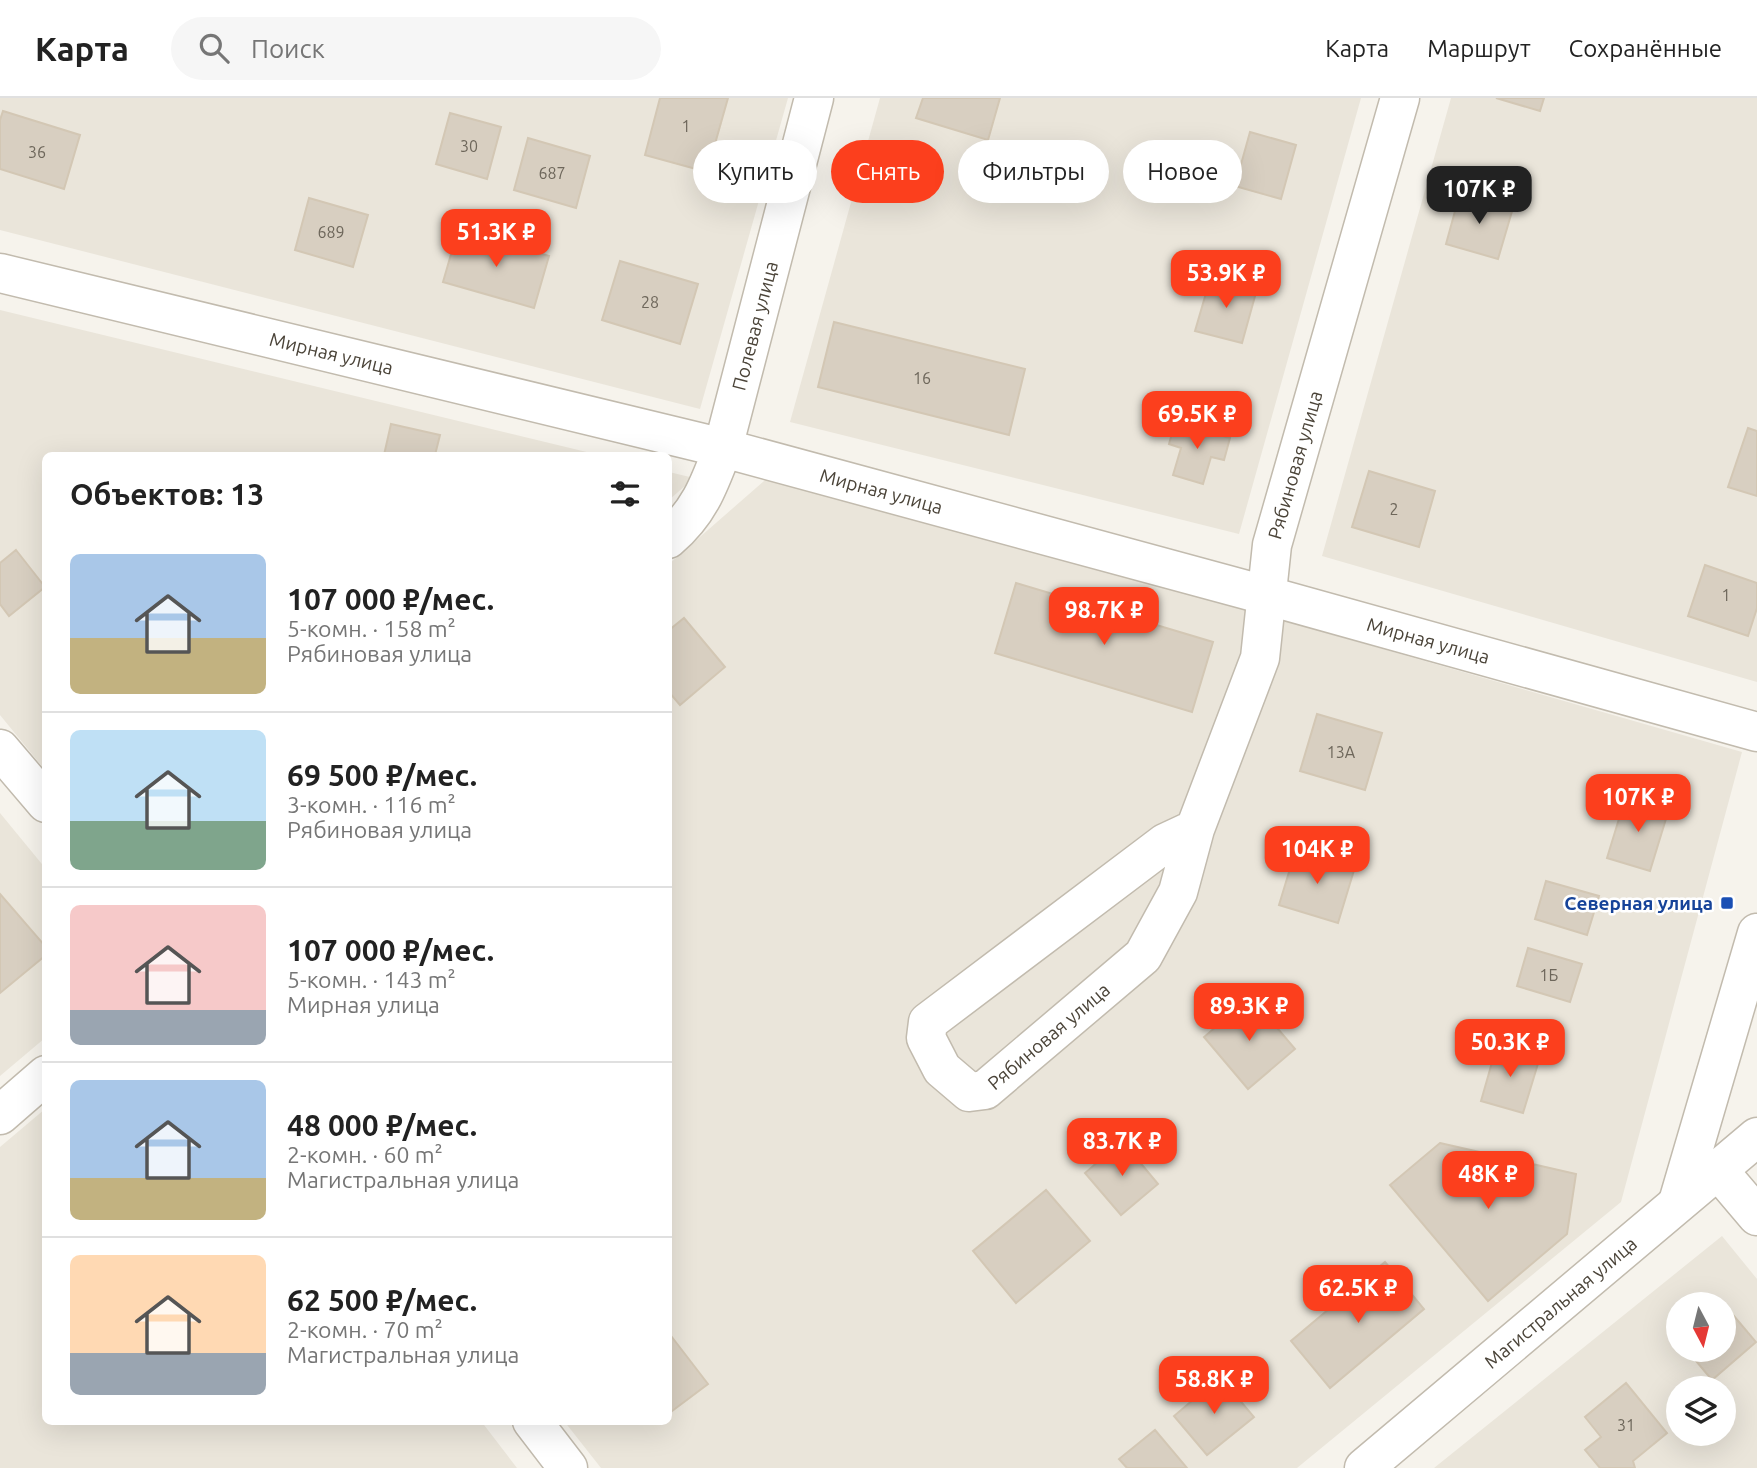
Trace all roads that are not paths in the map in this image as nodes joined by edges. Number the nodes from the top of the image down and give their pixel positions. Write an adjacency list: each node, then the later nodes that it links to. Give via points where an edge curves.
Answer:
1 (814, 98): 4 (street, Полевая улица)
2 (1399, 98): 6 (street, Рябиновая улица, via 1272,545)
3 (0, 273): 4 (street, Мирная улица)
4 (723, 447): 5 (street, Полевая улица, via 708,488 686,524); 6 (street, Мирная улица)
5 (672, 536)
6 (1265, 595): 7 (street, Мирная улица); 10 (street, Рябиновая улица, via 1261,658)
7 (1757, 733)
8 (0, 749): 9 (street)
9 (42, 798)
10 (1195, 829): 10 (street, Рябиновая улица, via 1178,892 1143,956 985,1090 969,1092 942,1069 926,1038 929,1022 1165,843)
11 (1757, 933): 16 (street)
12 (42, 1078): 13 (street)
13 (0, 1115)
14 (1757, 1138): 15 (street, Магистральная улица)
15 (1718, 1170): 16 (street, Магистральная улица); 17 (street)
16 (1678, 1202): 20 (street, Магистральная улица)
17 (1757, 1216)
18 (535, 1425): 19 (street)
19 (568, 1468)
20 (1364, 1468)

